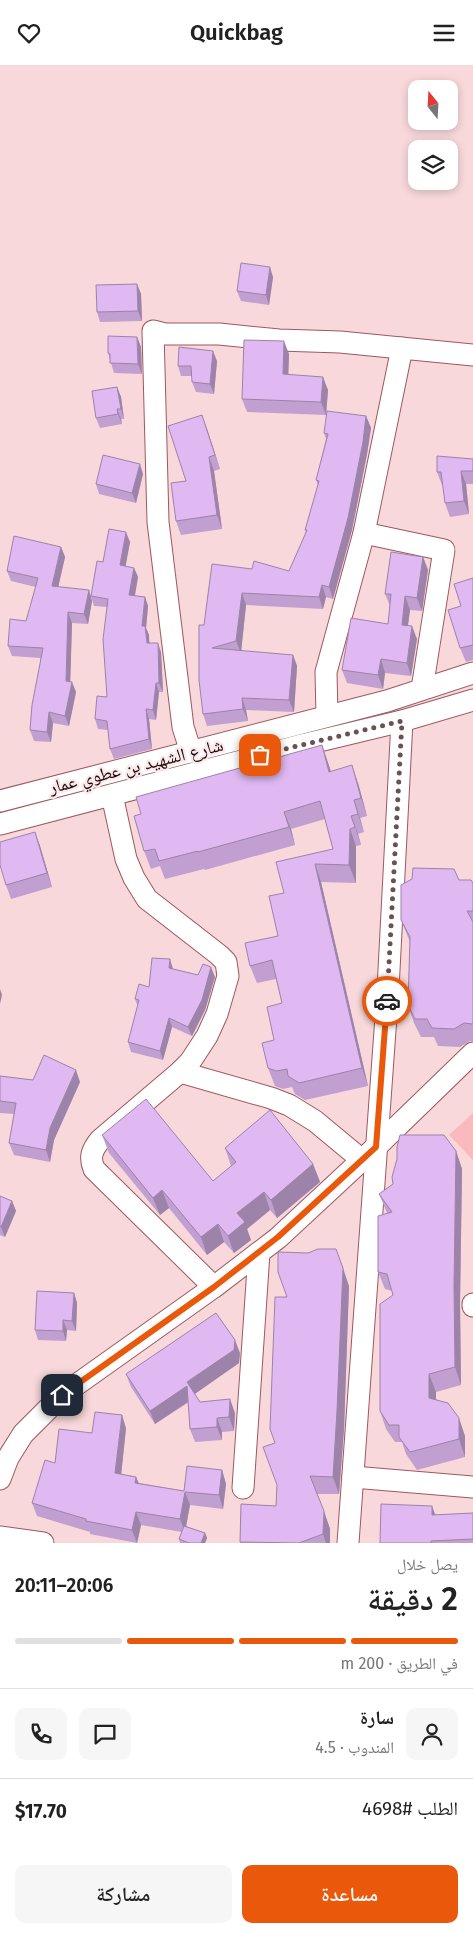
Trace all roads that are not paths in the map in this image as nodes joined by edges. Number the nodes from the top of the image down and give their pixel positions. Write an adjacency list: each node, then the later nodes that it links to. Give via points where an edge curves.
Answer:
1 (402, 348): 2 (street); 3 (street); 9 (street, via 153,331 158,522 183,727)
2 (473, 355)
3 (364, 533): 5 (street, via 444,550); 7 (street, via 326,672)
4 (473, 673): 5 (street, شارع الشهيد بن عطوي عمار)
5 (422, 689): 7 (street, شارع الشهيد بن عطوي عمار)
6 (473, 699): 8 (street, شارع الشهيد بن عطوي عمار)
7 (327, 716): 9 (street, شارع الشهيد بن عطوي عمار)
8 (402, 721): 10 (street, شارع الشهيد بن عطوي عمار); 15 (street, via 388,989)
9 (191, 752): 11 (street, شارع الشهيد بن عطوي عمار)
10 (112, 795): 12 (street, شارع الشهيد بن عطوي عمار); 14 (street, via 126,859 147,899 226,962 228,976 217,1014 207,1036)
11 (0, 801)
12 (0, 824)
13 (473, 1053): 15 (street)
14 (180, 1072): 15 (street, via 289,1105); 17 (street, via 100,1140 94,1148 91,1162 94,1169)
15 (369, 1154): 16 (street); 18 (street)
16 (259, 1253): 17 (street); 21 (street)
17 (214, 1287): 19 (street, via 62,1395 24,1434 8,1458)
18 (353, 1477): 20 (street); 24 (street)
19 (0, 1479)
20 (473, 1487)
21 (243, 1488)
22 (0, 1537): 23 (street)
23 (43, 1543)
24 (348, 1543)

